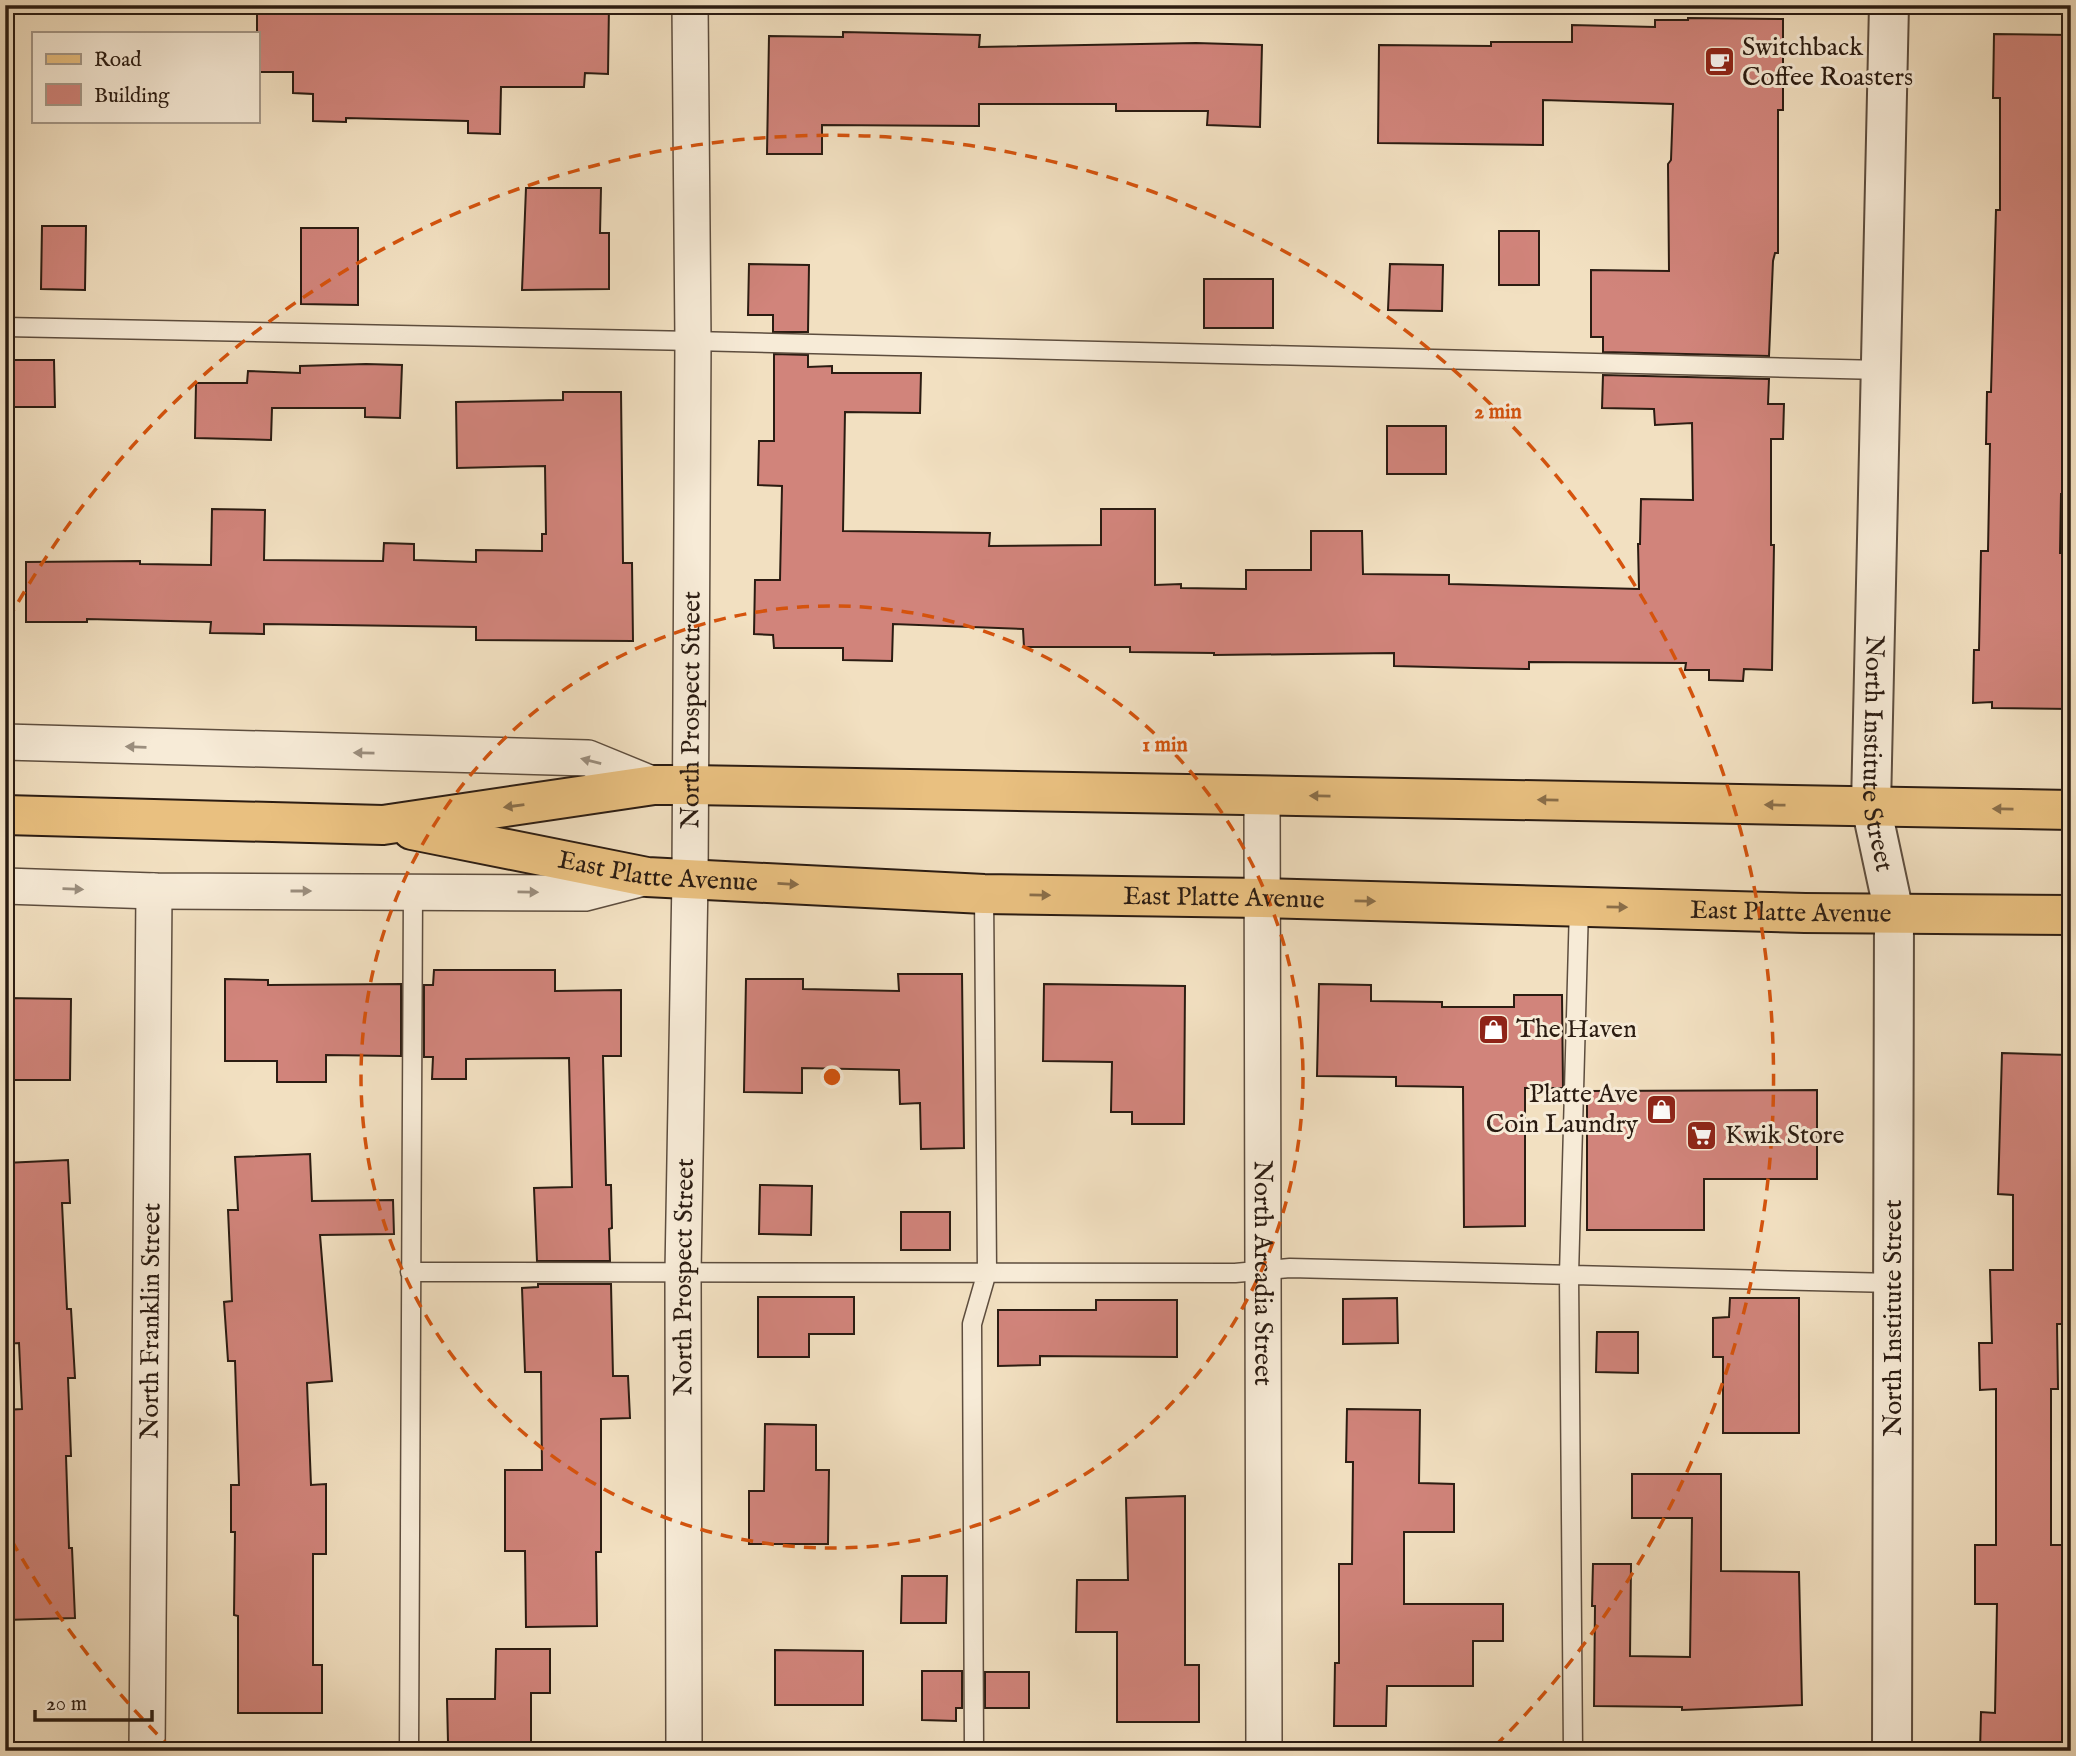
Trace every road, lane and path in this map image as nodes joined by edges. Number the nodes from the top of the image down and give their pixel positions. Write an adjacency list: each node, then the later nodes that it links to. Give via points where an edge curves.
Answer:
1 (691, 5): 4 (street, North Prospect Street)
2 (1889, 5): 5 (street, North Institute Street)
3 (5, 327): 4 (lane)
4 (693, 341): 5 (lane); 7 (street, North Prospect Street)
5 (1881, 370): 9 (street, North Institute Street)
6 (5, 742): 7 (street, one-way to 6, via 588,758)
7 (672, 785): 8 (main road, East Platte Avenue); 12 (main road, East Platte Avenue, one-way to 12); 14 (street, North Prospect Street)
8 (1262, 795): 9 (main road, East Platte Avenue, one-way to 8); 19 (street, North Arcadia Street)
9 (1871, 806): 10 (main road, East Platte Avenue, one-way to 9); 21 (street, North Institute Street)
10 (2071, 810)
11 (5, 816): 12 (main road, East Platte Avenue)
12 (383, 825): 13 (main road, East Platte Avenue)
13 (647, 877): 14 (main road, East Platte Avenue); 17 (street, one-way to 13, via 585,893)
14 (690, 879): 18 (main road, East Platte Avenue, one-way to 18); 25 (street, North Prospect Street)
15 (5, 886): 16 (street, one-way to 16)
16 (154, 891): 17 (street, one-way to 17); 29 (street, North Franklin Street)
17 (413, 891): 24 (lane)
18 (984, 894): 19 (main road, East Platte Avenue, one-way to 19); 26 (lane)
19 (1262, 898): 20 (main road, East Platte Avenue, one-way to 20); 23 (street, North Arcadia Street)
20 (1579, 906): 21 (main road, East Platte Avenue, one-way to 21); 27 (lane)
21 (1894, 913): 22 (main road, East Platte Avenue); 28 (street, North Institute Street)
22 (2071, 915)
23 (1261, 1271): 26 (lane); 27 (lane); 33 (street, North Arcadia Street)
24 (410, 1272): 25 (lane); 30 (lane)
25 (683, 1272): 26 (lane); 31 (street, North Prospect Street)
26 (987, 1272): 32 (lane, via 972,1324)
27 (1569, 1275): 28 (lane); 34 (lane)
28 (1894, 1283): 35 (street, North Institute Street)
29 (147, 1751)
30 (409, 1751)
31 (684, 1751)
32 (974, 1751)
33 (1264, 1751)
34 (1573, 1751)
35 (1892, 1751)

